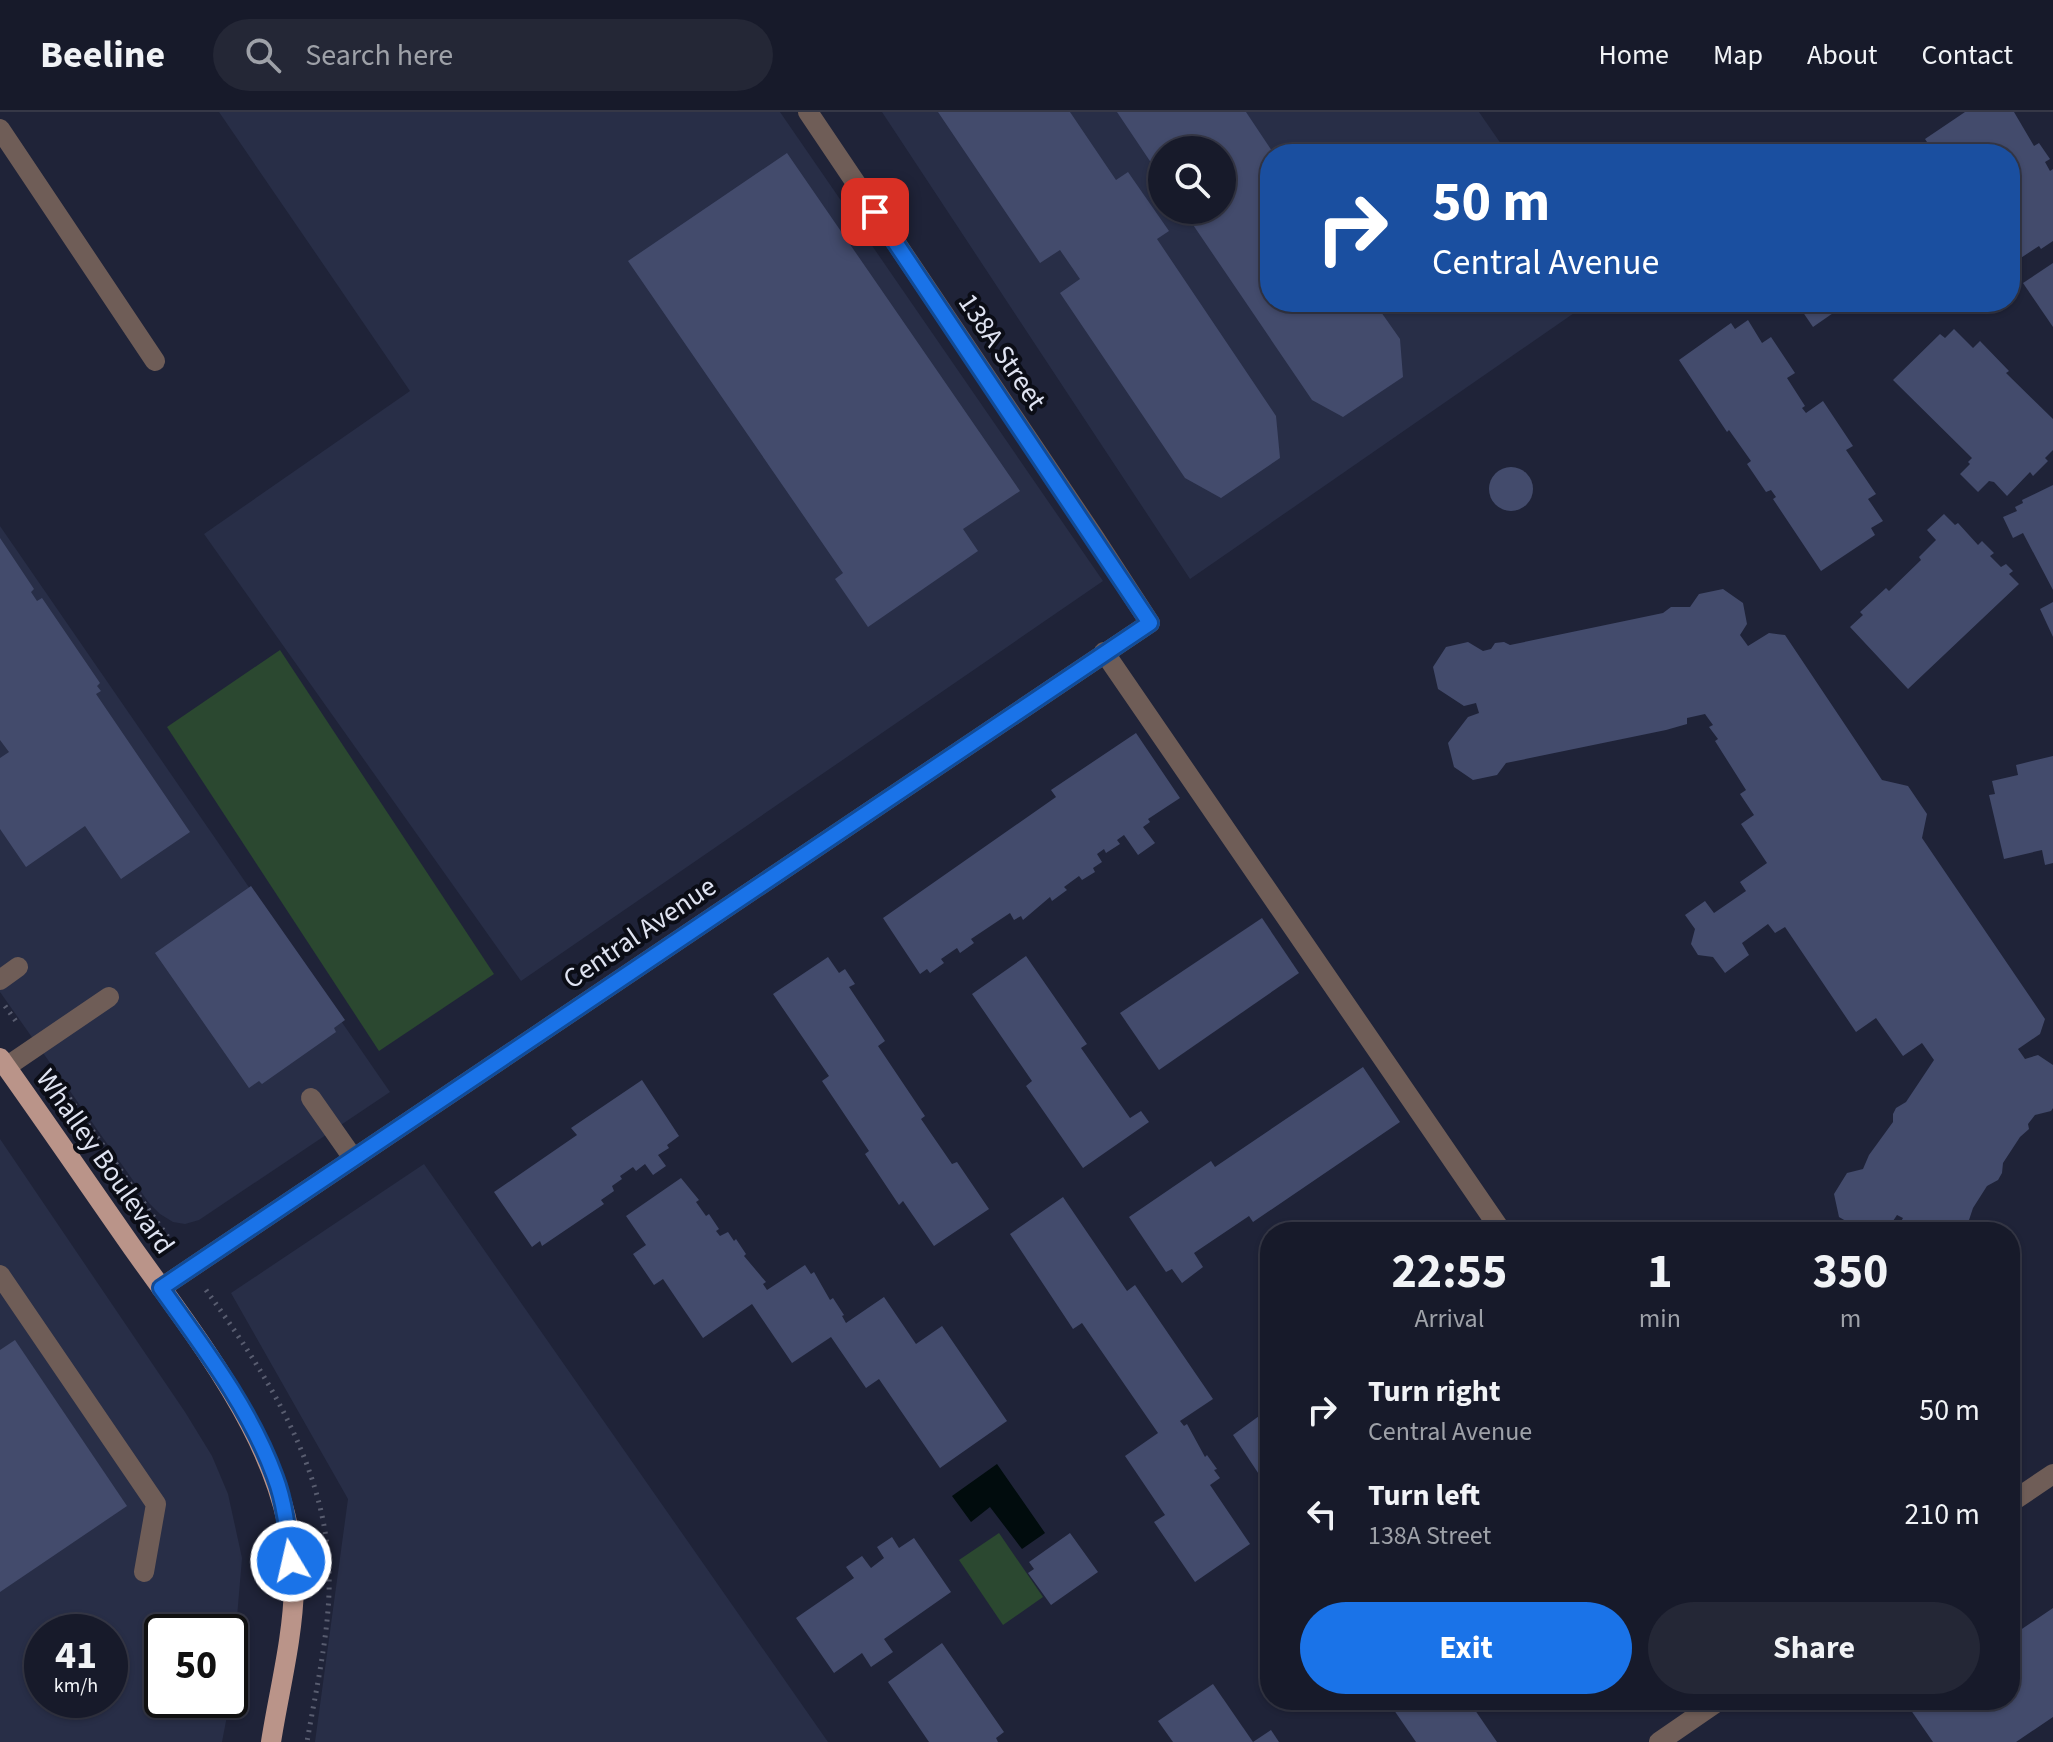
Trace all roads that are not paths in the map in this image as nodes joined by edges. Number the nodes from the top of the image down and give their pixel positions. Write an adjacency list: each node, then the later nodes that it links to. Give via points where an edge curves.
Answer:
1 (808, 112): 4 (street, 138A Street)
2 (0, 129): 3 (street)
3 (155, 361)
4 (1150, 623): 5 (street, Central Avenue)
5 (1104, 652): 11 (street, Central Avenue); 12 (street)
6 (18, 967): 7 (street)
7 (0, 980)
8 (109, 997): 9 (street)
9 (3, 1063): 14 (main road, Whalley Boulevard)
10 (311, 1098): 11 (street)
11 (353, 1158): 14 (street, Central Avenue)
12 (1495, 1222)
13 (0, 1275): 17 (street, via 156,1504)
14 (161, 1288): 19 (main road, Whalley Boulevard, via 215,1365 276,1478 294,1585)
15 (2053, 1474): 16 (street)
16 (2020, 1496)
17 (144, 1572)
18 (1705, 1710): 20 (street)
19 (271, 1742)
20 (1659, 1742)

